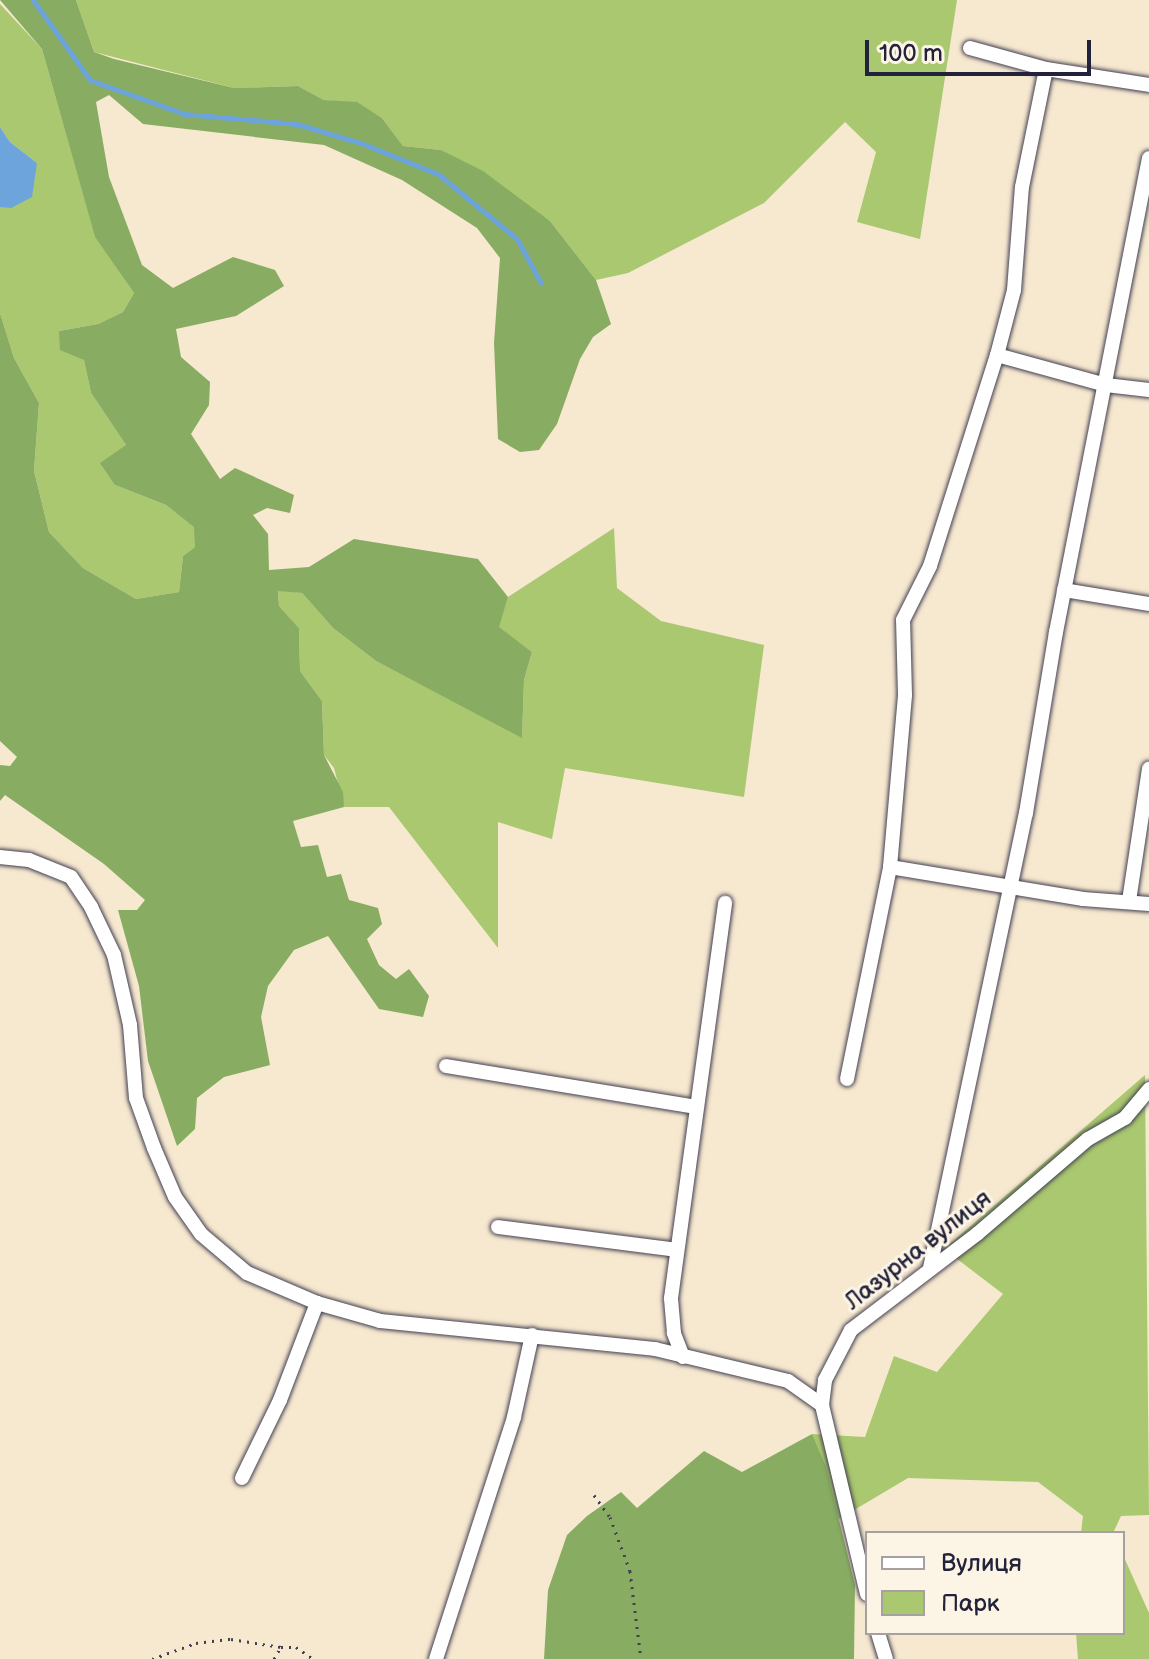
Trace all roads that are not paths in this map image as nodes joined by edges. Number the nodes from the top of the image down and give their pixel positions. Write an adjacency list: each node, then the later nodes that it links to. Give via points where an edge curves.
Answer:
1 (970, 48): 2 (street)
2 (1046, 69): 3 (street); 5 (street, via 1022,187 1014,290)
3 (1149, 85)
4 (1149, 158): 6 (street)
5 (997, 355): 6 (street); 12 (street, via 930,566 903,620 905,695)
6 (1106, 385): 7 (street); 8 (street)
7 (1149, 390)
8 (1064, 590): 9 (street); 13 (street)
9 (1149, 604)
10 (1149, 768): 14 (street)
11 (0, 857): 24 (street, via 29,860 71,877 91,907 114,955 124,997 136,1098 175,1197 201,1234 247,1273)
12 (890, 867): 13 (street); 18 (street)
13 (1010, 887): 14 (street); 23 (street)
14 (1129, 901): 16 (street)
15 (725, 903): 20 (street)
16 (1149, 904)
17 (446, 1066): 20 (street)
18 (847, 1079)
19 (1149, 1089): 23 (street, Лазурна вулиця, via 1125,1118 1088,1139)
20 (696, 1107): 22 (street)
21 (498, 1227): 22 (street)
22 (677, 1250): 26 (street, via 671,1298 674,1333)
23 (930, 1268): 27 (street, Лазурна вулиця, via 851,1330 825,1380)
24 (317, 1303): 25 (street, via 380,1321); 28 (street)
25 (532, 1335): 26 (street); 31 (street, via 514,1417)
26 (683, 1357): 27 (street, via 788,1381)
27 (822, 1405): 29 (street, Лазурна вулиця)
28 (242, 1478)
29 (865, 1586)
30 (879, 1635): 32 (street)
31 (436, 1659)
32 (886, 1659)

